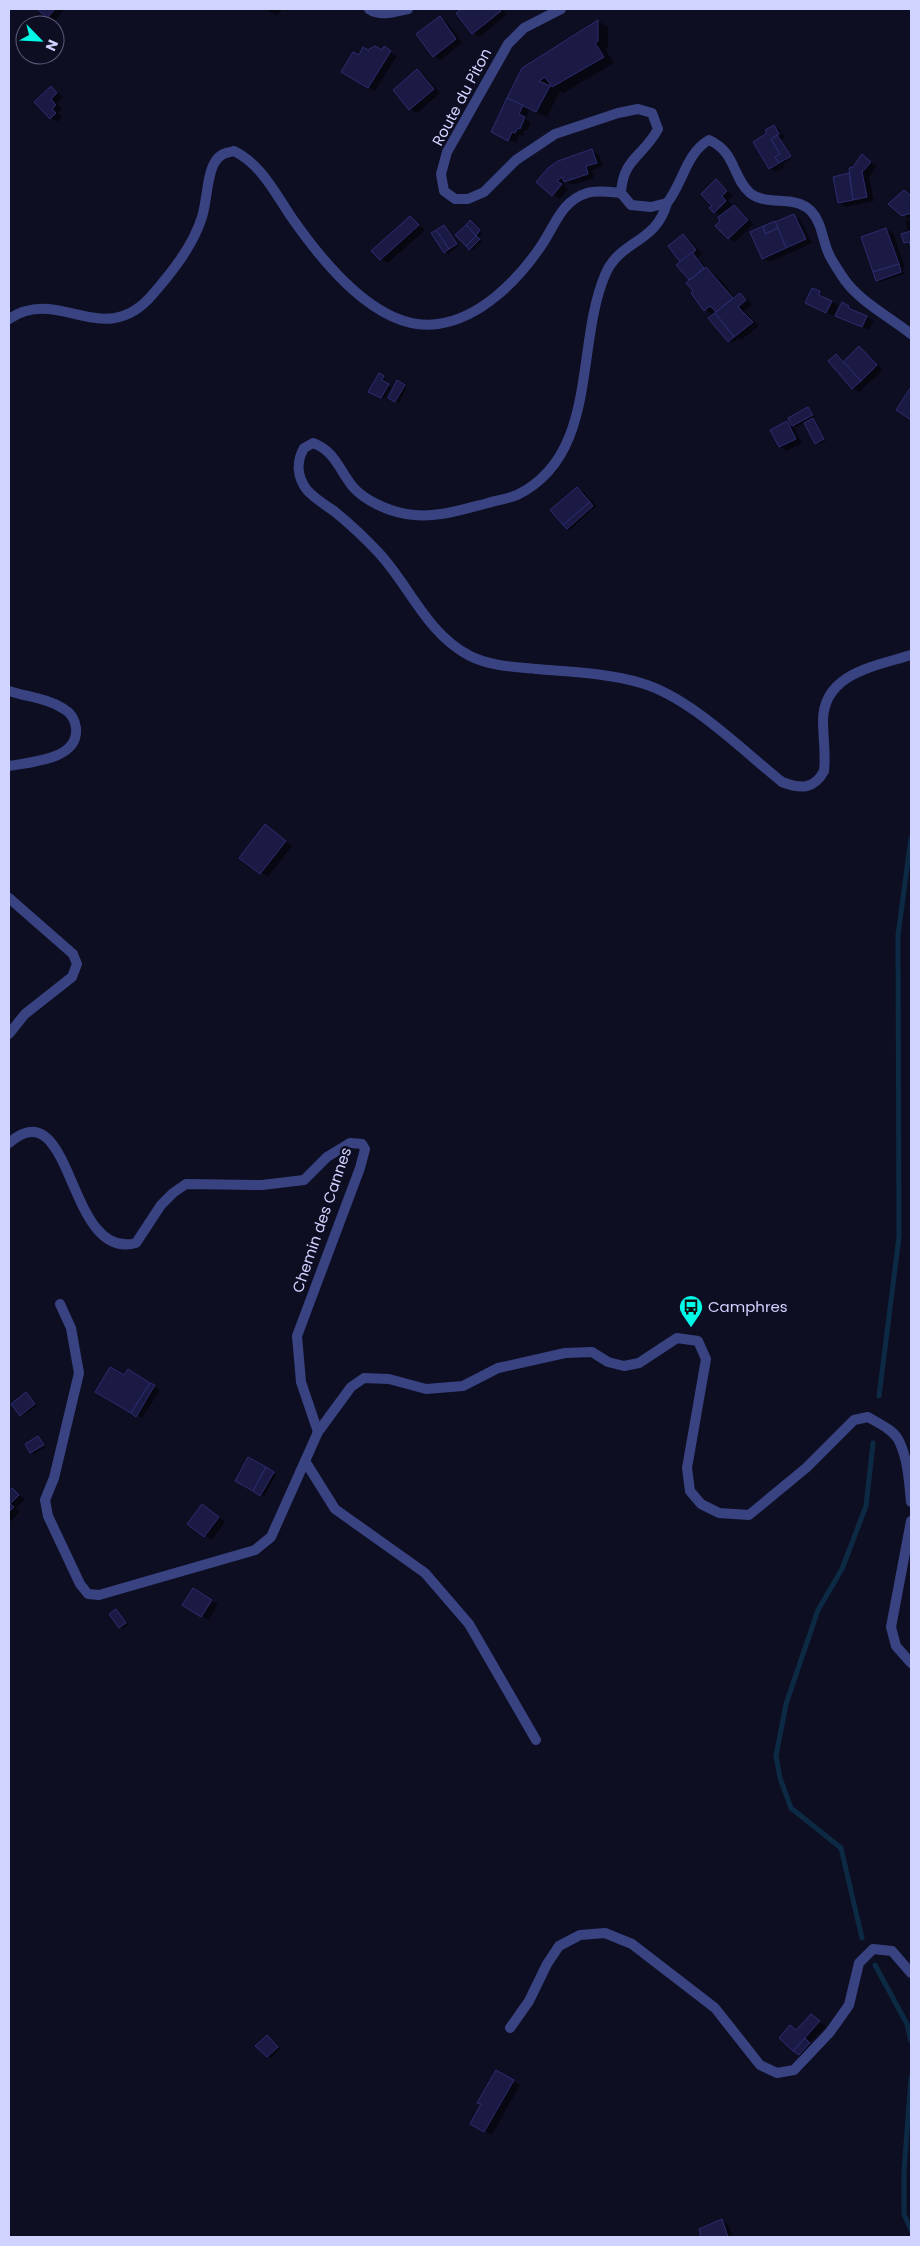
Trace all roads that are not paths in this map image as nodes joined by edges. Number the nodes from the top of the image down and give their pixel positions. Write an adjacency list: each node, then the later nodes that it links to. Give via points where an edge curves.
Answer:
1 (369, 9): 2 (street, via 378,14 389,14)
2 (408, 9)
3 (561, 9): 4 (street, Route du Piton, via 524,28 503,52 448,152 441,174 444,191 455,199 468,199 484,192 516,160 555,134 618,113 638,109 652,113 658,129 649,145 631,160 622,177)
4 (621, 192): 5 (street, via 631,205 651,207); 6 (street, via 586,194 571,202 559,214 527,266 493,300 457,319 423,325 389,315 350,287 311,244 256,165 234,151 222,154 214,163 202,218 192,242 142,305 111,320 38,308)
5 (667, 203): 7 (street, via 678,189 688,162 699,146 709,140 721,145 752,194 793,201 810,209 820,225 828,253 843,278 861,297); 8 (street, via 664,214 651,232 609,265 592,315 576,419 565,449 555,464 530,486 506,500 452,514 406,514 389,510 354,488 328,451 313,443 304,448 299,460 299,475 307,490 356,529 380,554 450,645 491,664 597,674 640,682 687,706 782,782 797,788 814,784 824,771 823,719 825,704 832,691 852,674)
6 (9, 319)
7 (911, 334)
8 (911, 655)
9 (9, 691): 10 (street, via 50,702 66,710 74,719 76,731 73,741 59,755)
10 (9, 766)
11 (9, 898): 12 (street, via 73,954 77,964 72,977 25,1014)
12 (9, 1034)
13 (9, 1143): 15 (street, Chemin des Cannes, via 32,1133 46,1136 58,1148 96,1229 118,1244 127,1246 136,1243 172,1193 186,1184 262,1186 304,1180 327,1157 350,1143 362,1144 365,1149 360,1168 297,1336 301,1382)
14 (60, 1304): 16 (street, via 71,1328 79,1374 54,1478 45,1500 48,1516 80,1584 88,1594 98,1595 255,1550 271,1537)
15 (318, 1432): 16 (street); 17 (street, via 351,1387 364,1378 389,1379 426,1389 463,1386 498,1368 565,1353 592,1352 608,1362 624,1366 639,1363 677,1338 688,1338 698,1341 706,1358 687,1468 690,1491 701,1504 719,1514 749,1515 806,1468 854,1420 868,1418 898,1439 908,1474)
16 (305, 1461): 20 (street, via 336,1509 425,1573 469,1624)
17 (911, 1502)
18 (911, 1521): 19 (street, via 891,1627 896,1646)
19 (911, 1663)
20 (536, 1740)
21 (911, 1974): 22 (street, via 892,1951 873,1949 859,1963 849,2005 830,2032 794,2070 777,2073 760,2065 715,2008 632,1944 605,1933 580,1934 559,1946)
22 (510, 2028)

